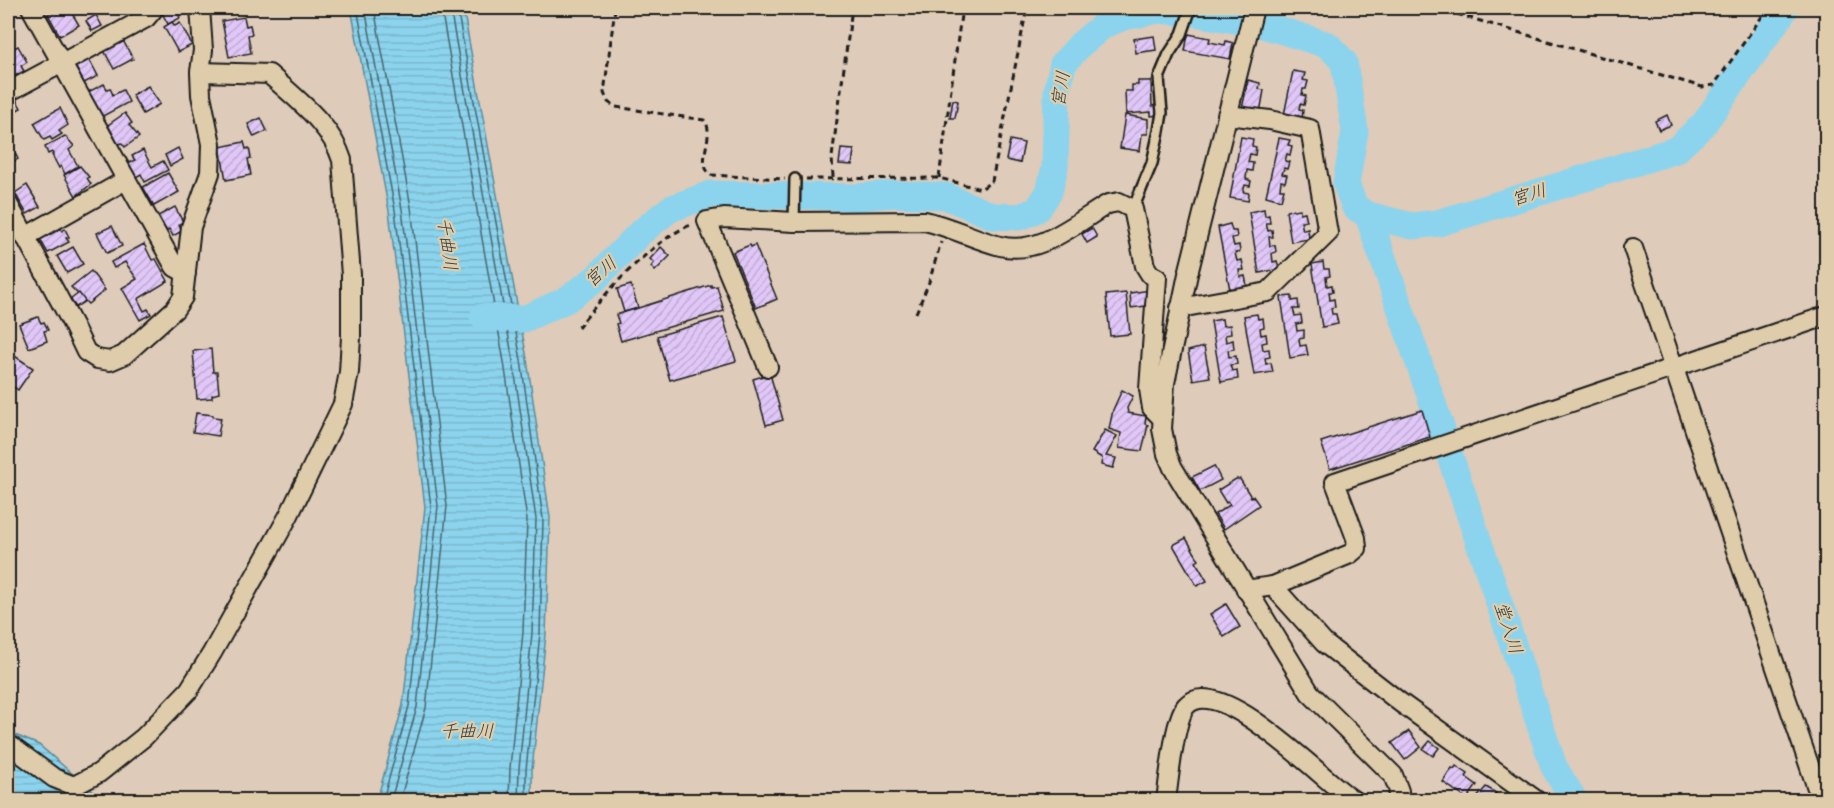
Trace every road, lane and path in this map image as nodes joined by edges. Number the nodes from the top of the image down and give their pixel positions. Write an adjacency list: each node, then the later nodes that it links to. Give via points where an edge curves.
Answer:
1 (31, 8): 12 (street)
2 (151, 8): 12 (street, via 146,18)
3 (200, 8): 13 (street)
4 (615, 8): 19 (path, via 604,93 608,102 616,107 704,120 708,127 704,164 711,175)
5 (852, 8): 16 (path, via 832,157)
6 (962, 8): 17 (path)
7 (1027, 8): 17 (path, via 992,181 978,189)
8 (1191, 8): 21 (lane, via 1159,78 1159,131 1152,164)
9 (1437, 8): 10 (path, via 1702,87 1714,85)
10 (1768, 8)
11 (1254, 10): 15 (street)
12 (62, 63): 14 (street); 18 (street)
13 (200, 72): 27 (street, via 211,144 210,172 191,227); 39 (street, via 269,74 329,131 338,145 351,275 349,372 343,404 288,517 212,654 167,715 99,773 74,786 54,778)
14 (8, 92)
15 (1227, 115): 28 (street); 30 (street, via 1310,129 1328,233 1268,292)
16 (833, 177): 17 (path); 19 (path)
17 (939, 178)
18 (126, 180): 25 (street); 27 (street, via 175,267)
19 (795, 182): 22 (lane)
20 (8, 204): 25 (street)
21 (1133, 209): 24 (street, via 1119,202 1108,204 1048,240 1017,249); 29 (street, via 1145,266)
22 (794, 214): 23 (street); 24 (street)
23 (707, 221): 33 (path, via 684,227 650,252 597,303); 34 (street)
24 (945, 225): 31 (path)
25 (25, 237): 27 (street, via 86,352 97,359 110,361 124,354 175,309 183,297)
26 (1633, 248): 35 (street)
27 (186, 273)
28 (1188, 274): 29 (street); 30 (street)
29 (1157, 278): 36 (street, via 1149,389 1152,408)
30 (1180, 308): 36 (street)
31 (916, 313)
32 (1827, 316): 35 (street)
33 (578, 328)
34 (768, 367)
35 (1676, 368): 37 (street, via 1335,482 1357,548); 44 (street)
36 (1161, 417): 38 (street, via 1164,443 1173,468)
37 (1273, 586): 38 (street); 43 (street, via 1324,643)
38 (1246, 590): 42 (street, via 1310,693 1396,779 1400,791)
39 (8, 744)
40 (1166, 801): 41 (street, via 1179,720 1186,706 1203,698 1223,703 1252,719)
41 (1353, 801)
42 (1397, 801)
43 (1536, 801)
44 (1821, 801)

